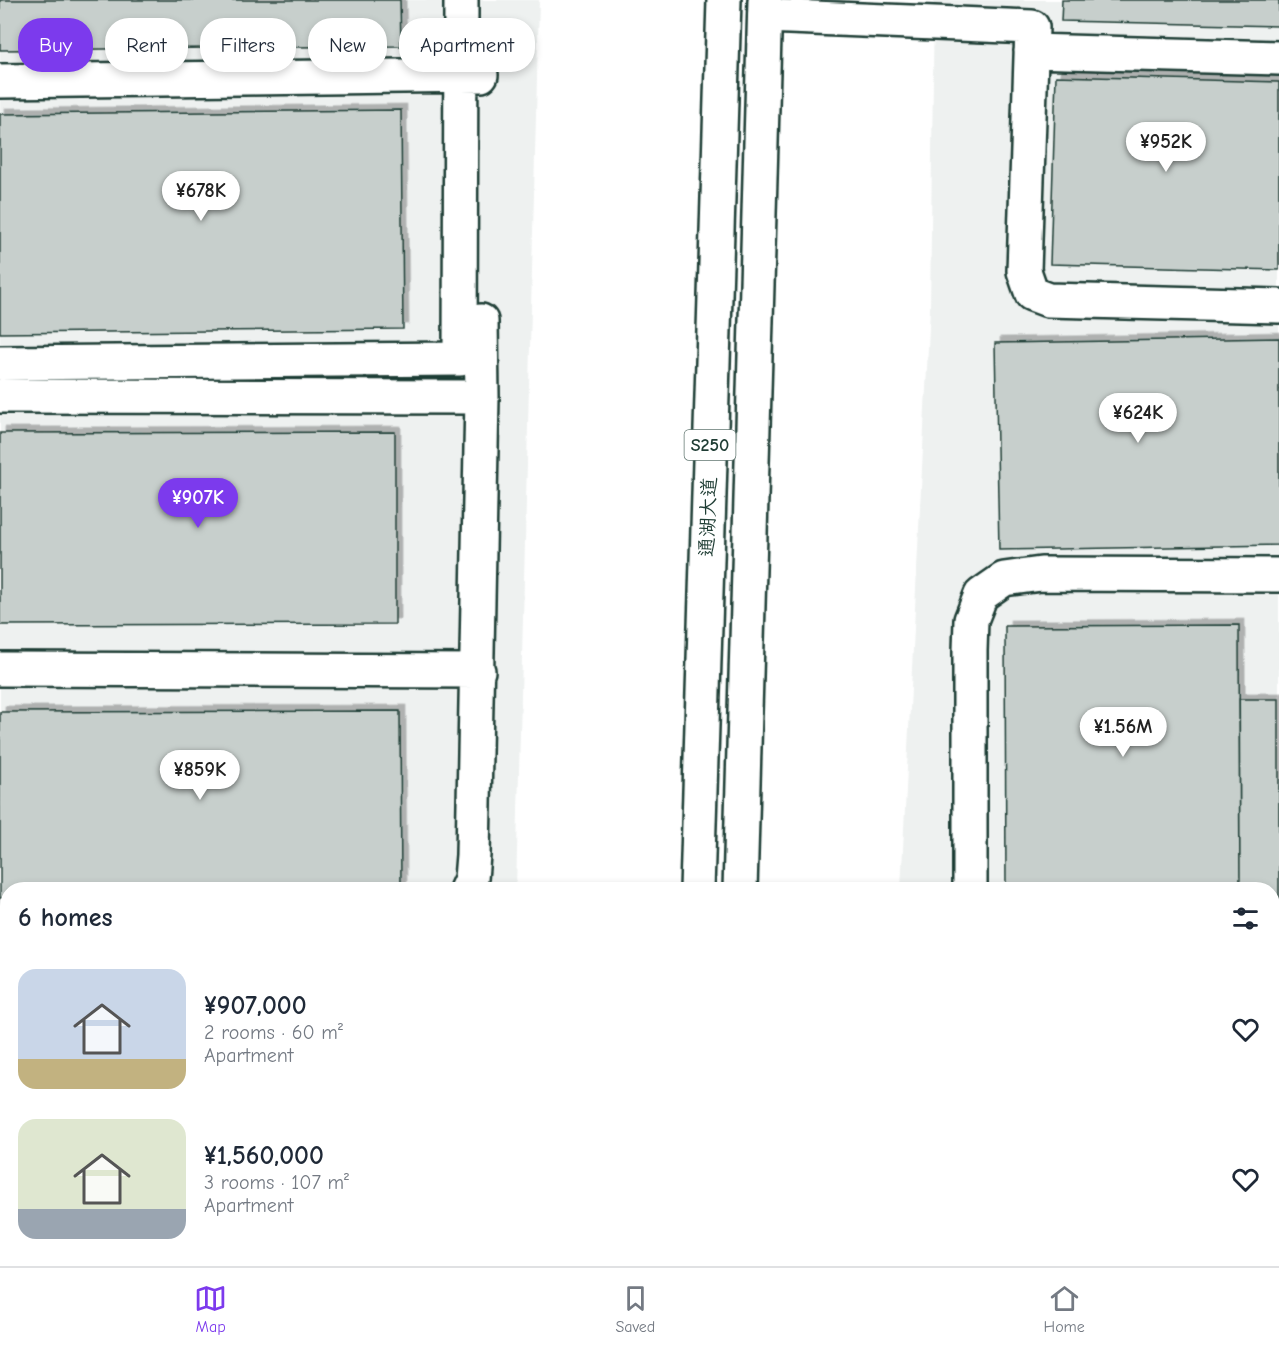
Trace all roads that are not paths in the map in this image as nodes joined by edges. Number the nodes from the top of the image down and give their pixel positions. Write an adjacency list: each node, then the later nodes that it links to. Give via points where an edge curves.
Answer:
1 (461, 0): 7 (main road)
2 (480, 0): 7 (main road)
3 (724, 0): 18 (main road, 通湖大道 / S250)
4 (765, 8): 5 (main road, via 1032,27); 19 (main road, S250)
5 (1031, 51): 6 (main road); 9 (main road, via 1024,271 1032,294 1048,300)
6 (1279, 58)
7 (471, 75): 8 (main road); 10 (main road)
8 (0, 81)
9 (1279, 306)
10 (471, 360): 11 (main road); 13 (main road)
11 (0, 363)
12 (0, 396): 13 (main road)
13 (482, 397): 16 (main road)
14 (1279, 575): 20 (main road, via 1041,574 1004,579 981,595 971,620)
15 (0, 669): 16 (main road)
16 (478, 671): 17 (main road)
17 (470, 882)
18 (697, 882)
19 (740, 882)
20 (970, 882)

